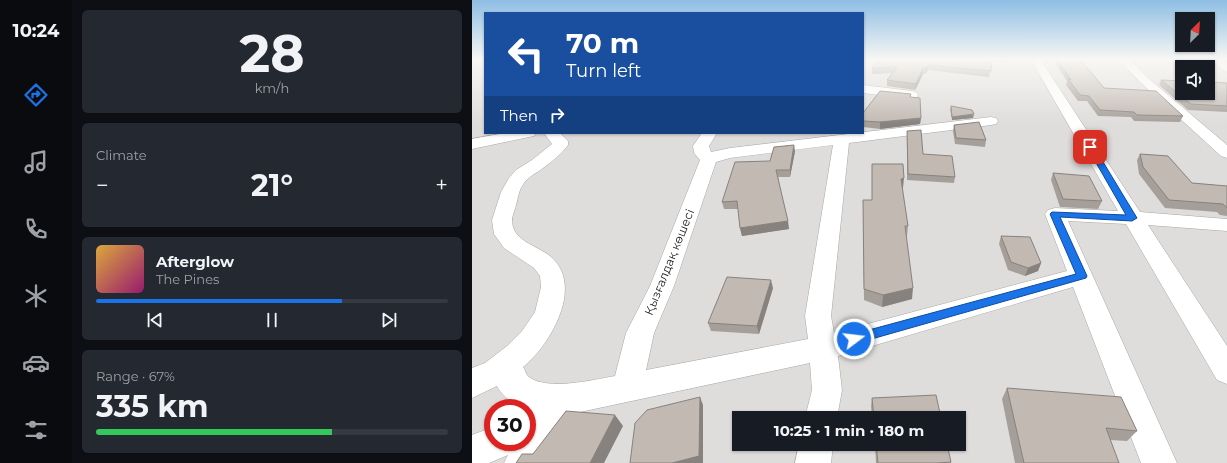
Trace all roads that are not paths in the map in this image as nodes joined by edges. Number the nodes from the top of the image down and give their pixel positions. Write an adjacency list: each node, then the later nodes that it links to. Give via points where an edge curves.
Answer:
1 (1048, 81): 13 (street)
2 (1145, 81): 12 (street)
3 (864, 89): 4 (street)
4 (912, 95)
5 (991, 121): 9 (street)
6 (524, 134): 10 (street)
7 (552, 134): 18 (street, via 560,141 560,145 514,182 502,220 504,234 512,243 542,262 552,275 553,287 548,314 517,356)
8 (710, 134): 11 (street, Қызғалдақ көшесі)
9 (842, 139): 11 (street); 16 (street, via 818,316)
10 (472, 144)
11 (710, 148): 19 (street, Қызғалдақ көшесі, via 662,286 640,333)
12 (1227, 153)
13 (1132, 218): 14 (street); 15 (street, via 1055,214); 17 (street)
14 (1227, 225)
15 (1082, 276): 16 (street); 28 (street)
16 (823, 348): 19 (street); 21 (street, via 827,390)
17 (1227, 371)
18 (484, 378): 20 (street, via 512,374 510,382 531,396)
19 (627, 387): 20 (street)
20 (571, 399): 22 (street); 26 (street)
21 (822, 411)
22 (536, 420)
23 (484, 448): 25 (street)
24 (815, 451): 27 (street)
25 (472, 453)
26 (522, 463)
27 (813, 463)
28 (1159, 463)

